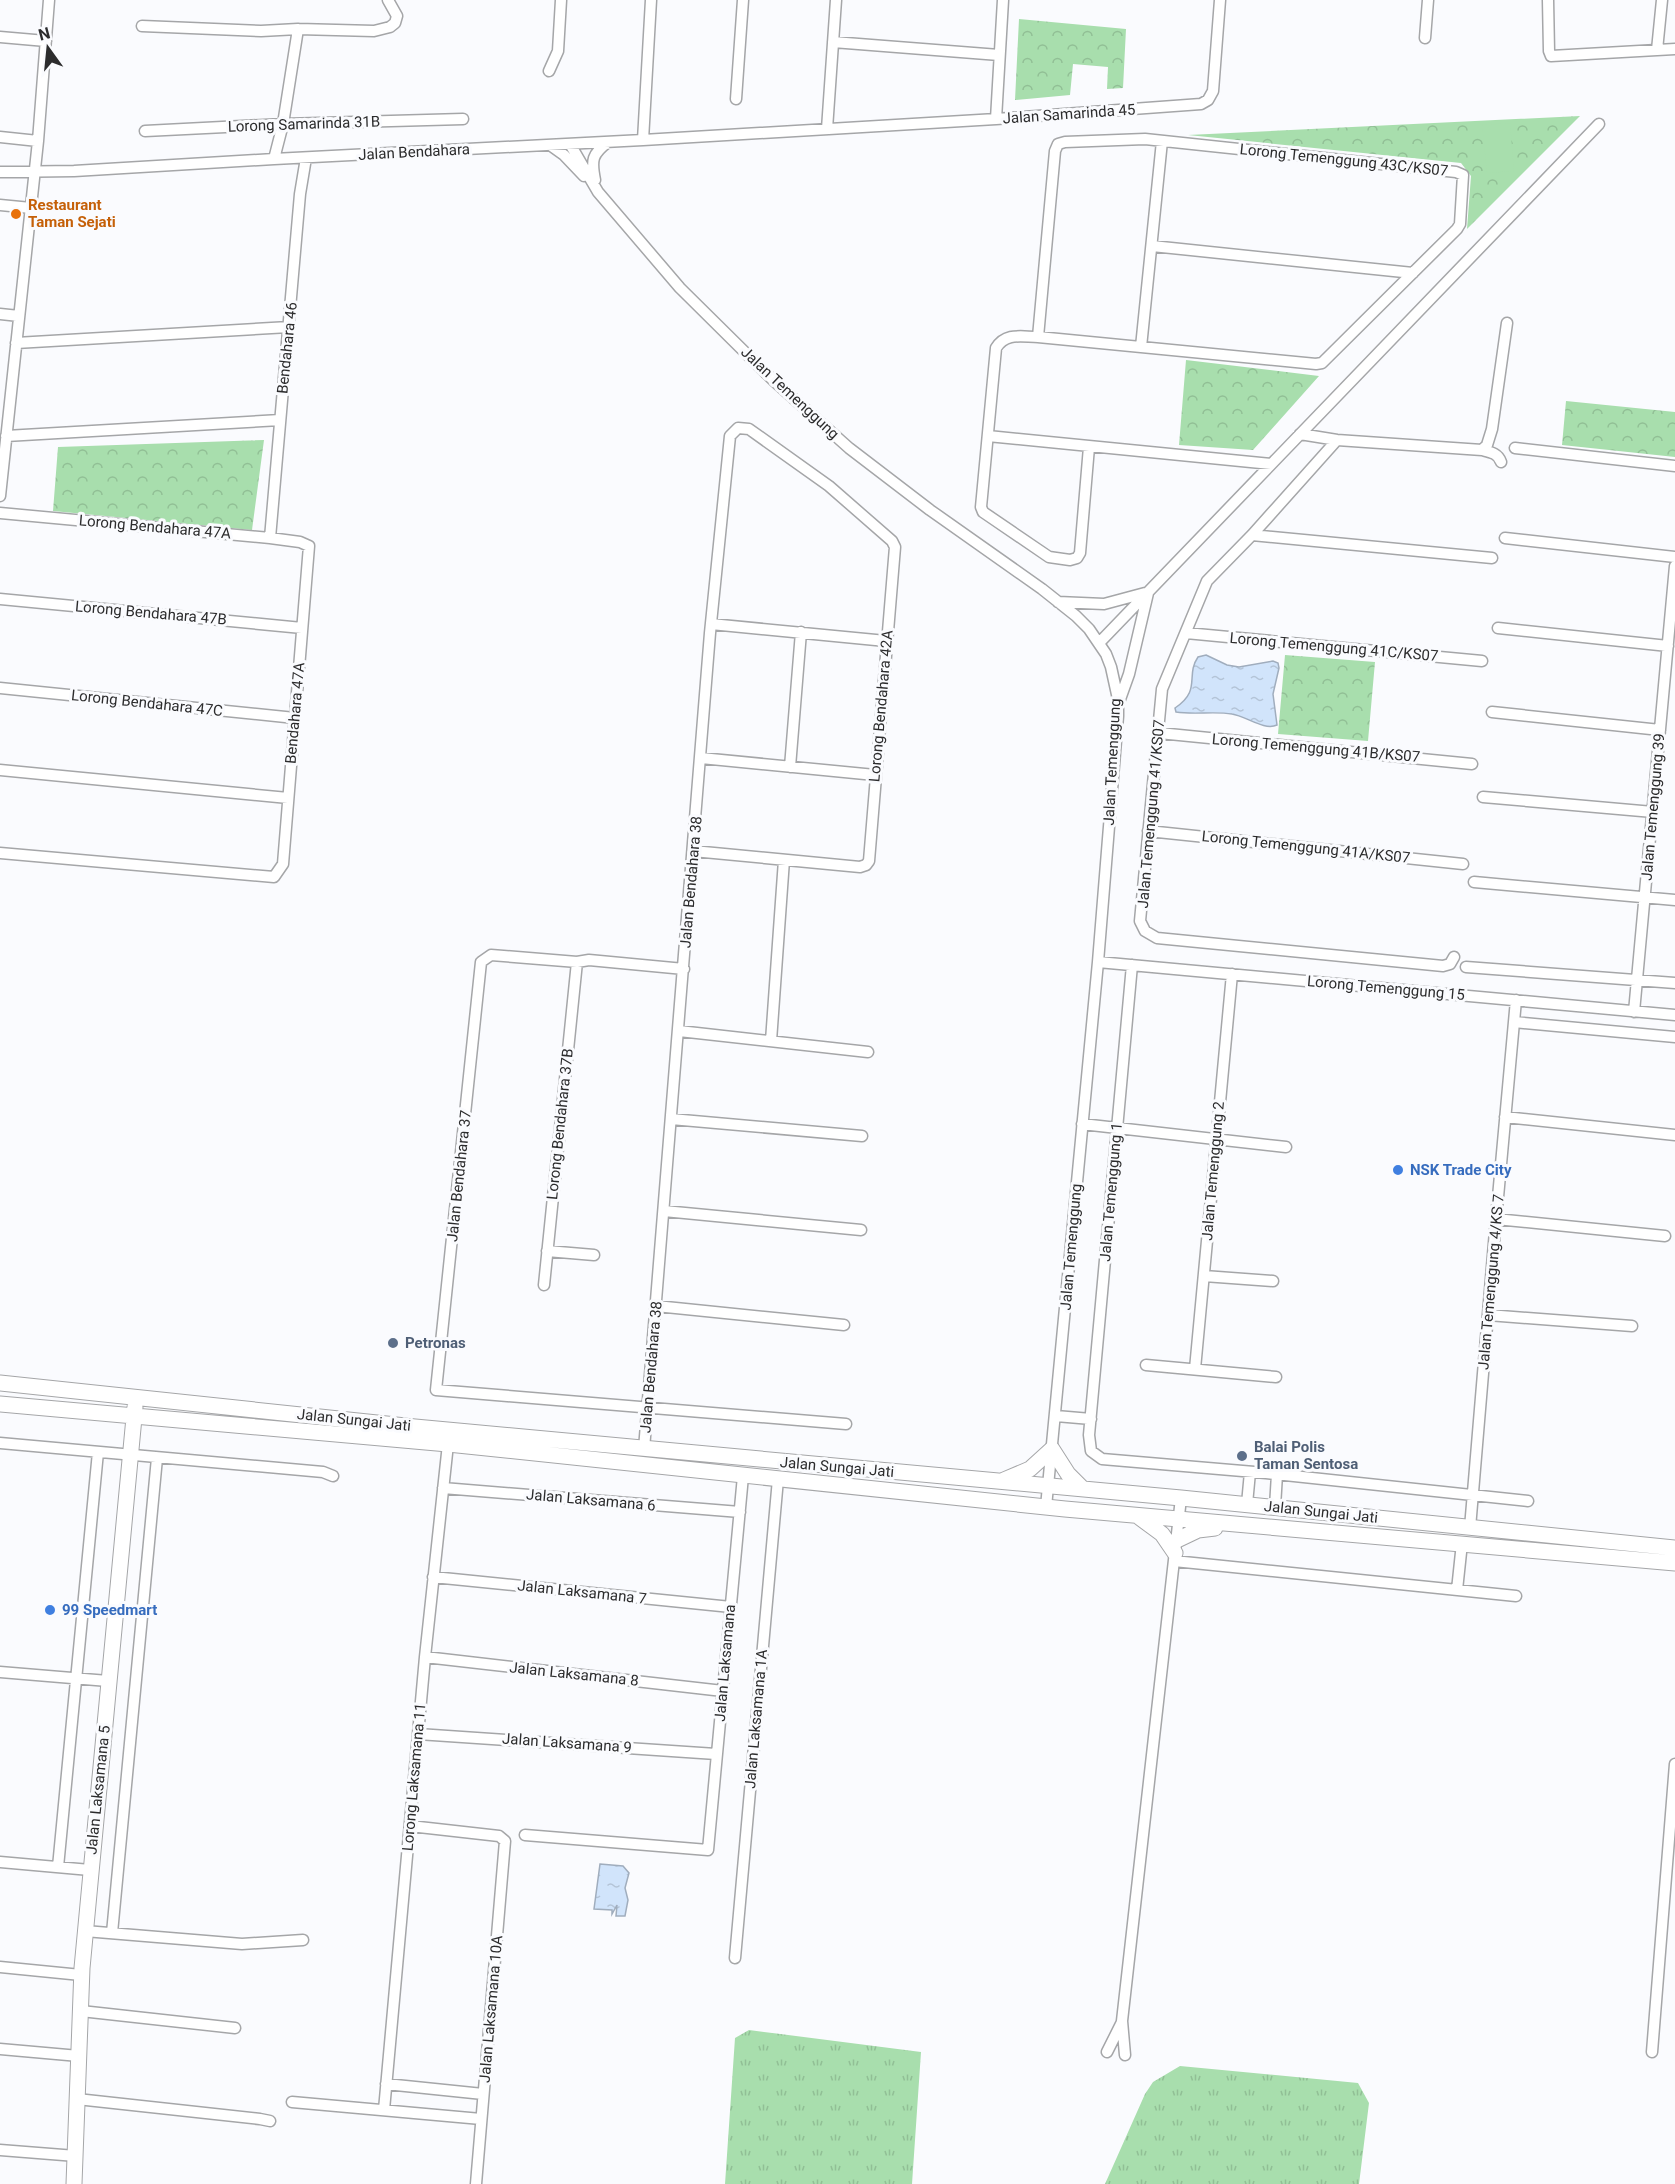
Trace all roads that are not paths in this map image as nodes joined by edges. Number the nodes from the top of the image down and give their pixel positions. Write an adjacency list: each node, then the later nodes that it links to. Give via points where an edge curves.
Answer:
1 (49, 0): 16 (street)
2 (388, 0): 13 (street, via 395,22 382,30)
3 (561, 0): 21 (street, via 558,51)
4 (651, 0): 30 (street)
5 (742, 0): 22 (street)
6 (836, 0): 17 (street)
7 (1003, 0): 20 (street)
8 (1220, 0): 24 (street, Jalan Samarinda 45, via 1213,91 1201,104)
9 (1428, 0): 15 (street)
10 (1548, 0): 19 (street, via 1551,56)
11 (1662, 0): 19 (street)
12 (142, 26): 13 (street)
13 (298, 29): 25 (street)
14 (0, 37): 16 (street)
15 (1425, 38)
16 (46, 41): 31 (street)
17 (833, 42): 20 (street); 27 (street)
18 (1675, 49): 19 (street)
19 (1657, 50)
20 (999, 55): 24 (street)
21 (549, 70)
22 (736, 99)
23 (463, 119): 25 (street, Lorong Samarinda 31B)
24 (996, 119): 27 (street, Jalan Samarinda 45)
25 (283, 124): 28 (street, Lorong Samarinda 31B); 37 (street)
26 (1599, 124): 53 (street)
27 (827, 129): 30 (street, Jalan Bendahara)
28 (145, 131)
29 (0, 137): 31 (street)
30 (643, 140): 33 (street, Jalan Bendahara)
31 (38, 141): 39 (street)
32 (1162, 141): 43 (street); 44 (street, Lorong Temenggung 43C/KS07, via 1462,175 1460,224); 49 (street, via 1058,144)
33 (608, 142): 34 (street, Jalan Bendahara); 40 (street, via 594,156 592,164)
34 (570, 144): 35 (street, Jalan Bendahara); 40 (street, Jalan Temenggung)
35 (550, 145): 36 (street, Jalan Bendahara); 40 (street)
36 (306, 158): 37 (street, Jalan Bendahara); 48 (street, Bendahara 46)
37 (274, 159): 39 (street, Jalan Bendahara)
38 (0, 172): 39 (street, Jalan Bendahara)
39 (34, 172): 42 (street)
40 (598, 192): 75 (street, Jalan Temenggung, via 680,288 830,432)
41 (0, 205): 42 (street)
42 (31, 208): 46 (street)
43 (1152, 246): 44 (street); 51 (street)
44 (1413, 273): 51 (street, Lorong Temenggung 43C/KS07, via 1322,363)
45 (0, 314): 46 (street)
46 (19, 316): 50 (street)
47 (1507, 323): 59 (street, via 1492,429)
48 (289, 327): 50 (street); 52 (street, Bendahara 46)
49 (1038, 337): 51 (street, Lorong Temenggung 43C/KS07); 55 (street, Lorong Temenggung 43C/KS07, via 1012,336 1001,340 996,348)
50 (16, 343): 54 (street)
51 (1141, 347)
52 (280, 420): 54 (street); 67 (street, Bendahara 46)
53 (1300, 434): 56 (street); 61 (street)
54 (6, 436): 64 (street)
55 (988, 436): 57 (street); 57 (street, Lorong Temenggung 43C/KS07, via 983,512 1049,557 1070,560 1080,553)
56 (1337, 440): 59 (street); 66 (street, Jalan Temenggung 41/KS07)
57 (1089, 447): 61 (street)
58 (1515, 448): 62 (street)
59 (1482, 450): 60 (street, via 1493,452)
60 (1501, 462)
61 (1271, 464): 73 (street)
62 (1675, 466)
63 (829, 486): 76 (street, Jalan Bendahara 38, via 749,429 738,428 730,436); 81 (street, Lorong Bendahara 42A, via 895,547)
64 (0, 496)
65 (0, 513): 67 (street, Lorong Bendahara 47A)
66 (1252, 535): 71 (street); 80 (street, Jalan Temenggung 41/KS07, via 1207,581)
67 (270, 538): 69 (street, Lorong Bendahara 47A)
68 (1505, 538): 70 (street)
69 (309, 546): 77 (street, Bendahara 47A)
70 (1675, 557)
71 (1492, 558)
72 (1675, 566): 83 (street, Jalan Temenggung 39)
73 (1148, 592): 75 (street, via 1104,604); 82 (street); 86 (street)
74 (0, 599): 77 (street, Lorong Bendahara 47B)
75 (1058, 602): 82 (street, Jalan Temenggung)
76 (711, 624): 79 (street); 91 (street, Jalan Bendahara 38)
77 (302, 628): 88 (street, Bendahara 47A)
78 (1498, 628): 83 (street)
79 (801, 632): 81 (street); 93 (street)
80 (1186, 633): 84 (street, Lorong Temenggung 41C/KS07); 90 (street, Jalan Temenggung 41/KS07, via 1162,689)
81 (886, 641): 95 (street, Lorong Bendahara 42A)
82 (1099, 643): 86 (street, Jalan Temenggung, via 1111,667)
83 (1668, 646): 89 (street, Jalan Temenggung 39)
84 (1482, 661)
85 (0, 688): 88 (street, Lorong Bendahara 47C)
86 (1118, 706): 109 (street, Jalan Temenggung)
87 (1492, 712): 89 (street)
88 (295, 718): 96 (street, Bendahara 47A)
89 (1660, 730): 98 (street, Jalan Temenggung 39)
90 (1159, 733): 92 (street, Lorong Temenggung 41B/KS07); 99 (street, Jalan Temenggung 41/KS07)
91 (701, 758): 93 (street); 100 (street, Jalan Bendahara 38)
92 (1472, 764)
93 (790, 767): 95 (street)
94 (0, 770): 96 (street)
95 (876, 775): 102 (street, Lorong Bendahara 42A, via 866,865)
96 (288, 798): 101 (street, Bendahara 47A, via 283,864 274,877)
97 (1483, 798): 98 (street)
98 (1653, 812): 105 (street, Jalan Temenggung 39)
99 (1148, 831): 103 (street, Lorong Temenggung 41A/KS07); 107 (street, Jalan Temenggung 41/KS07, via 1140,921 1145,931 1157,938 1443,966)
100 (693, 851): 102 (street); 112 (street, Jalan Bendahara 38)
101 (0, 853)
102 (784, 860): 122 (street)
103 (1463, 864)
104 (1474, 882): 105 (street)
105 (1645, 897): 106 (street); 114 (street, Jalan Temenggung 39)
106 (1675, 900)
107 (1454, 957)
108 (577, 962): 112 (street); 136 (street, Lorong Bendahara 37B); 151 (street, Jalan Bendahara 37, via 491,955 481,962 436,1390)
109 (1098, 962): 110 (street, Lorong Temenggung 15); 126 (street, Jalan Temenggung)
110 (1132, 964): 113 (street, Lorong Temenggung 15); 127 (street, Jalan Temenggung 1)
111 (1466, 967): 114 (street)
112 (684, 969): 120 (street, Jalan Bendahara 38)
113 (1232, 974): 116 (street, Lorong Temenggung 15); 130 (street, Jalan Temenggung 2)
114 (1637, 980): 115 (street); 117 (street, Jalan Temenggung 39)
115 (1675, 984)
116 (1516, 1000): 117 (street, Lorong Temenggung 15); 119 (street, Jalan Temenggung 4/KS 7)
117 (1634, 1012): 118 (street, Lorong Temenggung 15)
118 (1675, 1015)
119 (1514, 1022): 121 (street); 124 (street, Jalan Temenggung 4/KS 7)
120 (678, 1031): 122 (street); 125 (street, Jalan Bendahara 38)
121 (1675, 1037)
122 (771, 1041): 123 (street)
123 (868, 1052)
124 (1504, 1117): 128 (street); 133 (street, Jalan Temenggung 4/KS 7)
125 (671, 1119): 129 (street); 132 (street, Jalan Bendahara 38)
126 (1082, 1124): 127 (street); 154 (street, Jalan Temenggung)
127 (1117, 1128): 130 (street); 155 (street, Jalan Temenggung 1)
128 (1675, 1135)
129 (862, 1136)
130 (1216, 1139): 131 (street); 138 (street, Jalan Temenggung 2)
131 (1286, 1147)
132 (664, 1211): 134 (street); 141 (street, Jalan Bendahara 38)
133 (1496, 1219): 135 (street); 142 (street, Jalan Temenggung 4/KS 7)
134 (861, 1230)
135 (1665, 1236)
136 (547, 1251): 137 (street); 140 (street, Lorong Bendahara 37B)
137 (594, 1255)
138 (1204, 1276): 139 (street); 146 (street, Jalan Temenggung 2)
139 (1273, 1281)
140 (544, 1285)
141 (656, 1306): 143 (street); 151 (street, Jalan Bendahara 38)
142 (1488, 1315): 144 (street); 174 (street, Jalan Temenggung 4/KS 7)
143 (844, 1325)
144 (1632, 1326)
145 (1146, 1365): 146 (street)
146 (1195, 1369): 147 (street)
147 (1276, 1377)
148 (0, 1383): 149 (main road, Jalan Sungai Jati)
149 (136, 1396): 153 (main road, Jalan Laksamana 5); 160 (main road, Jalan Sungai Jati)
150 (0, 1404): 152 (main road, Jalan Sungai Jati)
151 (648, 1408): 157 (street); 160 (street, Jalan Bendahara 38)
152 (100, 1413): 153 (main road, Jalan Sungai Jati); 163 (main road, via 119,1425)
153 (135, 1416): 156 (main road, Jalan Sungai Jati); 163 (main road, Jalan Laksamana 5)
154 (1056, 1416): 155 (street); 161 (street, Jalan Temenggung)
155 (1085, 1418): 165 (street, Jalan Temenggung 1, via 1091,1451 1102,1459)
156 (163, 1419): 159 (main road, Jalan Sungai Jati); 163 (main road, via 142,1429)
157 (846, 1425)
158 (0, 1443): 162 (street)
159 (448, 1444): 168 (main road, Jalan Sungai Jati); 172 (street, Lorong Laksamana 11)
160 (644, 1449): 170 (main road, Jalan Sungai Jati)
161 (1052, 1449): 170 (main road, via 1030,1469); 171 (street, Jalan Temenggung); 173 (main road)
162 (98, 1452): 163 (street); 195 (street)
163 (131, 1453): 164 (street); 196 (main road, Jalan Laksamana 5)
164 (157, 1458): 167 (street); 207 (street, Jalan Laksamana 5)
165 (1250, 1472): 166 (street, Jalan Temenggung 1); 177 (street)
166 (1278, 1474): 174 (street, Jalan Temenggung 1); 179 (street)
167 (333, 1476)
168 (743, 1476): 169 (main road, Jalan Sungai Jati); 180 (street, Jalan Laksamana)
169 (778, 1479): 178 (main road, Jalan Sungai Jati); 209 (street, Jalan Laksamana 1A)
170 (1001, 1481): 171 (main road, Jalan Sungai Jati)
171 (1048, 1485): 173 (main road, Jalan Sungai Jati); 178 (street, Jalan Temenggung)
172 (443, 1488): 180 (street, Jalan Laksamana 6); 189 (street, Lorong Laksamana 11)
173 (1082, 1488): 175 (main road, Jalan Sungai Jati)
174 (1473, 1494): 176 (street, Jalan Temenggung 1); 184 (street, Jalan Temenggung 4/KS 7)
175 (1181, 1497): 177 (main road, Jalan Sungai Jati); 182 (street)
176 (1528, 1501)
177 (1247, 1504): 179 (main road, Jalan Sungai Jati)
178 (1046, 1507): 181 (main road, Jalan Sungai Jati)
179 (1275, 1507): 184 (main road, Jalan Sungai Jati)
180 (740, 1512): 192 (street, Jalan Laksamana)
181 (1137, 1516): 182 (main road, Jalan Sungai Jati); 187 (main road, via 1162,1533)
182 (1179, 1520): 183 (main road, Jalan Sungai Jati); 187 (street)
183 (1244, 1524): 185 (main road, Jalan Sungai Jati); 187 (main road, via 1198,1530)
184 (1470, 1528): 186 (main road, Jalan Sungai Jati)
185 (1462, 1543): 188 (main road, Jalan Sungai Jati); 190 (street)
186 (1675, 1548)
187 (1175, 1551): 190 (street); 213 (street)
188 (1675, 1563)
189 (433, 1577): 192 (street, Jalan Laksamana 7); 193 (street, Lorong Laksamana 11)
190 (1457, 1590): 191 (street)
191 (1516, 1596)
192 (731, 1607): 197 (street, Jalan Laksamana)
193 (425, 1657): 197 (street, Jalan Laksamana 8); 198 (street, Lorong Laksamana 11)
194 (0, 1672): 195 (street)
195 (76, 1678): 196 (street); 204 (street)
196 (108, 1681): 205 (main road, Jalan Laksamana 5)
197 (723, 1690): 199 (street, Jalan Laksamana)
198 (418, 1734): 199 (street, Jalan Laksamana 9); 201 (street, Lorong Laksamana 11)
199 (716, 1754): 202 (street, Jalan Laksamana, via 708,1850)
200 (1675, 1764): 217 (street)
201 (410, 1826): 220 (street, Lorong Laksamana 11); 221 (street, Jalan Laksamana 10A, via 499,1836 505,1841)
202 (525, 1835)
203 (0, 1862): 204 (street)
204 (58, 1867): 205 (street)
205 (90, 1870): 206 (main road, Jalan Laksamana 5)
206 (85, 1930): 207 (street); 211 (main road, Jalan Laksamana 5)
207 (112, 1933): 208 (street, via 242,1944)
208 (303, 1940)
209 (735, 1958)
210 (0, 1967): 211 (street)
211 (81, 1975): 212 (main road, Jalan Laksamana 5)
212 (81, 2012): 214 (street); 219 (main road, Jalan Laksamana 5)
213 (1122, 2022): 216 (street); 218 (street)
214 (235, 2028)
215 (0, 2049): 219 (street)
216 (1107, 2052)
217 (1652, 2052)
218 (1125, 2055)
219 (79, 2056): 222 (main road, Jalan Laksamana 5)
220 (386, 2084): 221 (street); 224 (street, Lorong Laksamana 11)
221 (483, 2094): 225 (street, Jalan Laksamana 10A)
222 (77, 2099): 226 (street); 228 (main road, Jalan Laksamana 5)
223 (292, 2102): 224 (street)
224 (384, 2110): 225 (street)
225 (481, 2119): 230 (street, Jalan Laksamana 10A)
226 (270, 2121)
227 (0, 2150): 228 (street)
228 (76, 2156): 229 (main road, Jalan Laksamana 5)
229 (75, 2184)
230 (476, 2184)

